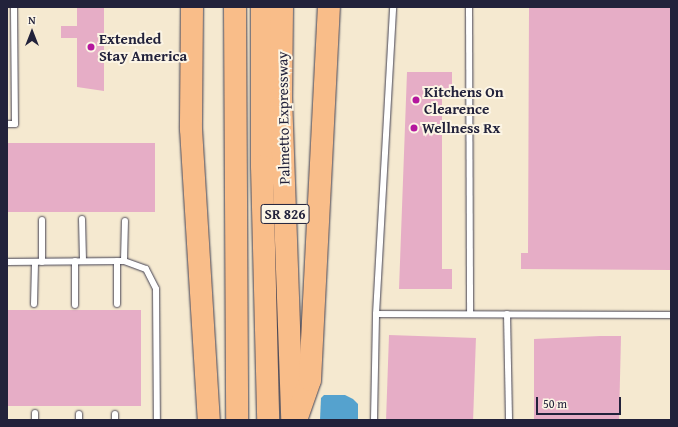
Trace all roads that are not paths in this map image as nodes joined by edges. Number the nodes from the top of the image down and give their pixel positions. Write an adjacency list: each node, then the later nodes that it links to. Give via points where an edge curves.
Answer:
1 (14, 7): 10 (lane, via 15,124)
2 (192, 7): 29 (highway, via 191,129)
3 (235, 7): 30 (highway)
4 (249, 7): 31 (highway)
5 (262, 7): 32 (highway, via 262,166)
6 (282, 7): 33 (highway, Palmetto Expressway / SR 826, via 281,97)
7 (329, 7): 34 (highway, via 310,380)
8 (392, 7): 22 (lane)
9 (469, 7): 23 (lane)
10 (7, 124)
11 (82, 219): 15 (lane)
12 (42, 220): 18 (lane)
13 (125, 222): 16 (lane)
14 (75, 261): 15 (lane); 18 (lane); 20 (lane)
15 (83, 261): 16 (lane)
16 (121, 261): 21 (lane); 28 (lane, via 146,269 156,289)
17 (7, 262): 18 (lane)
18 (38, 262): 19 (lane)
19 (34, 304)
20 (75, 304)
21 (117, 304)
22 (376, 314): 23 (lane); 35 (lane)
23 (470, 314): 24 (lane)
24 (507, 314): 25 (lane); 36 (lane)
25 (671, 315)
26 (35, 413): 27 (lane)
27 (35, 420)
28 (157, 420)
29 (210, 420)
30 (237, 420)
31 (255, 420)
32 (268, 420)
33 (292, 420)
34 (296, 420)
35 (374, 420)
36 (509, 420)

